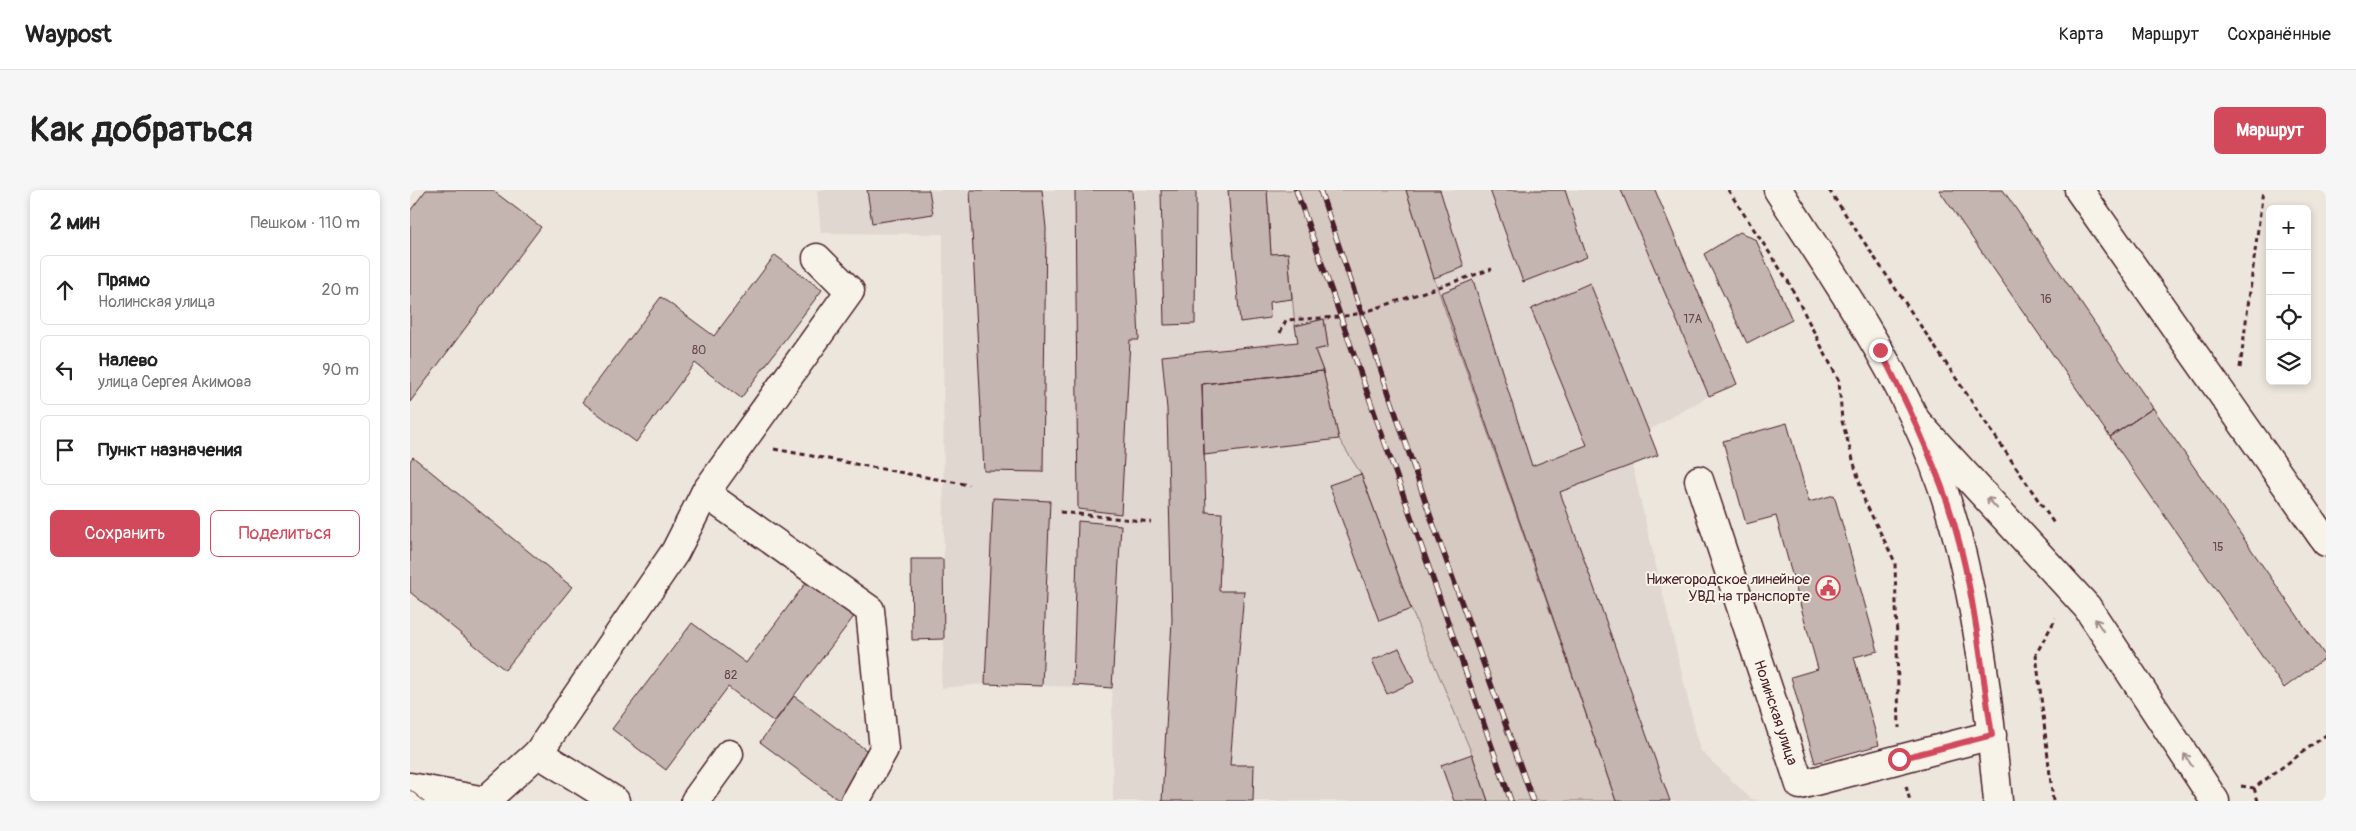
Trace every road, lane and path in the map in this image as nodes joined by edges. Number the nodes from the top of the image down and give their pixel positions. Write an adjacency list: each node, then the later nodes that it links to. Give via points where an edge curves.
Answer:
1 (1728, 190): 24 (path, via 1788,282 1839,381 1842,421 1865,502 1895,562)
2 (1778, 190): 10 (main road, via 1880,350)
3 (1829, 190): 17 (path)
4 (2079, 190): 9 (main road)
5 (2263, 190): 9 (path)
6 (817, 258): 11 (main road, via 850,291)
7 (1492, 269): 8 (path, via 1362,313 1286,320)
8 (1280, 334)
9 (2234, 411): 18 (main road)
10 (1916, 421): 19 (main road, one-way to 10); 20 (main road, via 1948,505 1971,594)
11 (741, 442): 13 (path); 14 (main road)
12 (1699, 480): 24 (main road, Нолинская улица, via 1800,785)
13 (969, 485)
14 (704, 493): 22 (main road, via 675,552); 30 (main road, via 870,610 884,750)
15 (1060, 512): 16 (path)
16 (1150, 522)
17 (2060, 533)
18 (2324, 533)
19 (2071, 589): 33 (path, via 2036,654); 34 (main road, one-way to 19, via 2087,607)
20 (1992, 735): 24 (main road, Нолинская улица); 32 (main road)
21 (2326, 735): 27 (path)
22 (538, 753): 26 (main road, via 485,801); 28 (main road)
23 (729, 754): 29 (main road)
24 (1899, 759): 31 (path)
25 (2238, 786): 27 (path)
26 (410, 787)
27 (2254, 788): 35 (path)
28 (615, 801)
29 (695, 801)
30 (855, 801)
31 (1910, 801)
32 (1998, 801)
33 (2053, 801)
34 (2215, 801)
35 (2258, 801)

